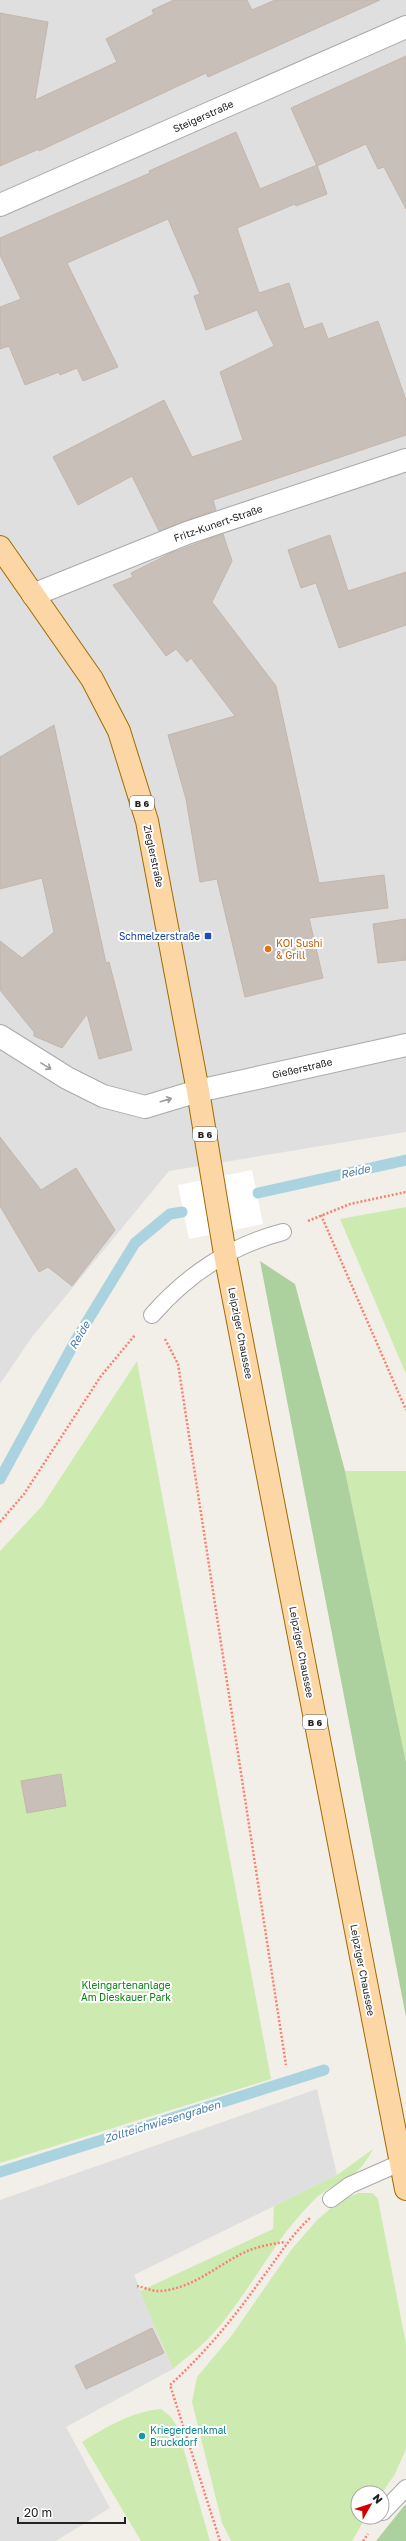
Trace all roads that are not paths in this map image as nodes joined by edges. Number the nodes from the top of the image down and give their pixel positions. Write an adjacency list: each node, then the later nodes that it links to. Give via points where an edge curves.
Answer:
1 (406, 27): 2 (street, Steigerstraße)
2 (0, 205)
3 (406, 460): 5 (street, Fritz-Kunert-Straße, via 187,533)
4 (0, 547): 5 (main road, Zieglerstraße / B 6)
5 (33, 595): 8 (main road, Zieglerstraße / B 6, via 92,680 119,731 134,774 158,870)
6 (6, 1041): 8 (street, one-way to 8, via 67,1078 103,1096 145,1106)
7 (406, 1045): 8 (street, Gießerstraße)
8 (198, 1091): 10 (main road, Zieglerstraße / B 6)
9 (284, 1232): 10 (lane, via 255,1240)
10 (224, 1244): 11 (lane); 12 (main road, Leipziger Chaussee / B 6)
11 (152, 1315)
12 (401, 2154): 13 (main road, Leipziger Chaussee / B 6); 14 (lane)
13 (406, 2189)
14 (331, 2198)
15 (406, 2488): 16 (lane)
16 (390, 2505)

